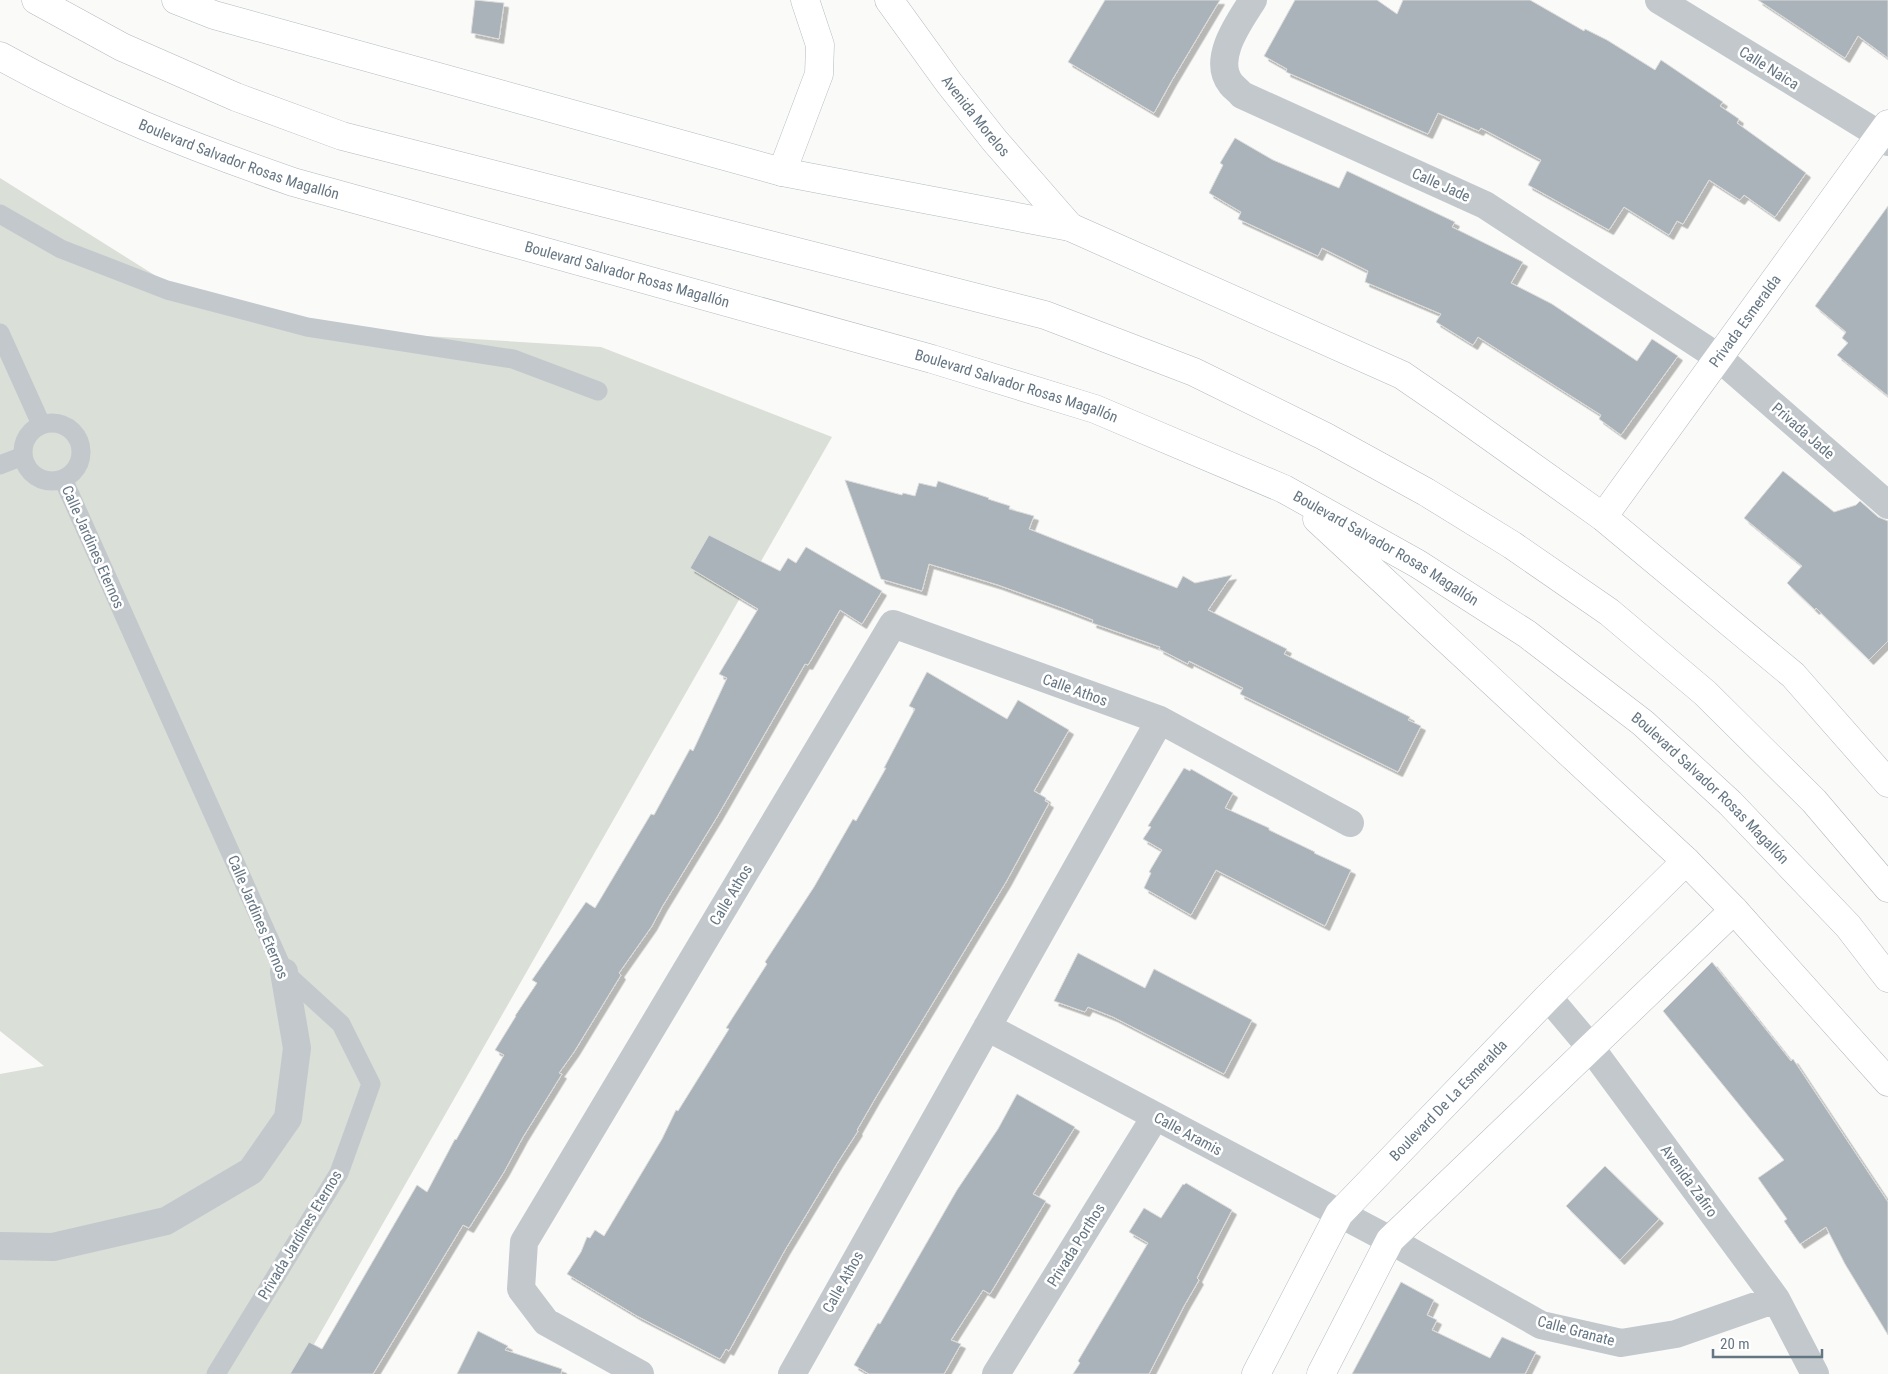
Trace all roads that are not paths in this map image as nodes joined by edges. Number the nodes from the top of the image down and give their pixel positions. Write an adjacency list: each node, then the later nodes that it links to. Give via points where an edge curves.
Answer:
1 (36, 0): 27 (main road, via 122,48 236,97 342,136 1045,315 1202,376 1324,436 1426,492 1512,545 1609,612 1712,700 1814,801)
2 (176, 0): 9 (main road, via 214,15)
3 (805, 0): 9 (main road, via 820,44 818,74)
4 (889, 0): 11 (main road, Avenida Morelos, via 948,84)
5 (1253, 0): 13 (street, Calle Jade, via 1225,49 1229,83 1242,95 1485,205)
6 (1659, 0): 8 (street, Calle Naica)
7 (0, 56): 20 (main road, Boulevard Salvador Rosas Magallón, via 124,118 293,182 932,359 1095,409)
8 (1885, 134): 13 (main road, Privada Esmeralda)
9 (782, 172): 11 (main road)
10 (0, 214): 15 (lane, via 61,248 167,290 307,327 513,359)
11 (1070, 227): 22 (main road, via 1402,375)
12 (0, 333): 14 (lane)
13 (1718, 357): 21 (street, Privada Jade); 22 (main road, Privada Esmeralda)
14 (8, 367): 16 (lane)
15 (598, 391)
16 (41, 424): 17 (lane, via 30,432 24,443); 19 (lane, via 54,422 67,426 76,435 81,448 80,460 74,472)
17 (23, 456): 18 (lane); 19 (lane, via 37,477 50,481)
18 (0, 465)
19 (63, 479): 29 (lane, Calle Jardines Eternos)
20 (1284, 489): 26 (main road); 30 (main road, Boulevard Salvador Rosas Magallón, via 1418,564 1527,634 1643,723 1730,803 1848,926)
21 (1888, 505)
22 (1602, 518): 24 (main road, via 1793,676)
23 (1160, 720): 25 (street, Calle Athos); 32 (street, Calle Athos); 41 (street, Calle Athos, via 893,624 524,1242 521,1288 546,1322)
24 (1888, 783)
25 (1350, 823)
26 (1686, 861): 28 (main road); 31 (main road, Boulevard De La Esmeralda)
27 (1888, 888)
28 (1734, 910): 33 (main road); 34 (main road)
29 (284, 972): 38 (street, Calle Jardines Eternos, via 297,1048 288,1118 250,1171 166,1220 53,1247); 40 (lane, Privada Jardines Eternos, via 341,1024 371,1084 339,1173)
30 (1888, 978)
31 (1548, 997): 33 (street, Avenida Zafiro); 36 (main road, Boulevard De La Esmeralda)
32 (987, 1026): 35 (street, Calle Aramis); 42 (street, Calle Athos)
33 (1591, 1048): 37 (main road); 39 (street, Avenida Zafiro)
34 (1888, 1082)
35 (1155, 1117): 36 (street, Calle Aramis); 43 (street, Privada Porthos)
36 (1339, 1214): 37 (street, Calle Aramis); 44 (main road, Boulevard De La Esmeralda)
37 (1390, 1240): 39 (street, Calle Granate, via 1540,1325 1621,1343 1676,1334); 45 (main road)
38 (0, 1246)
39 (1776, 1299): 46 (street, Avenida Zafiro)
40 (216, 1374)
41 (640, 1374)
42 (792, 1374)
43 (996, 1374)
44 (1256, 1374)
45 (1321, 1374)
46 (1815, 1374)

